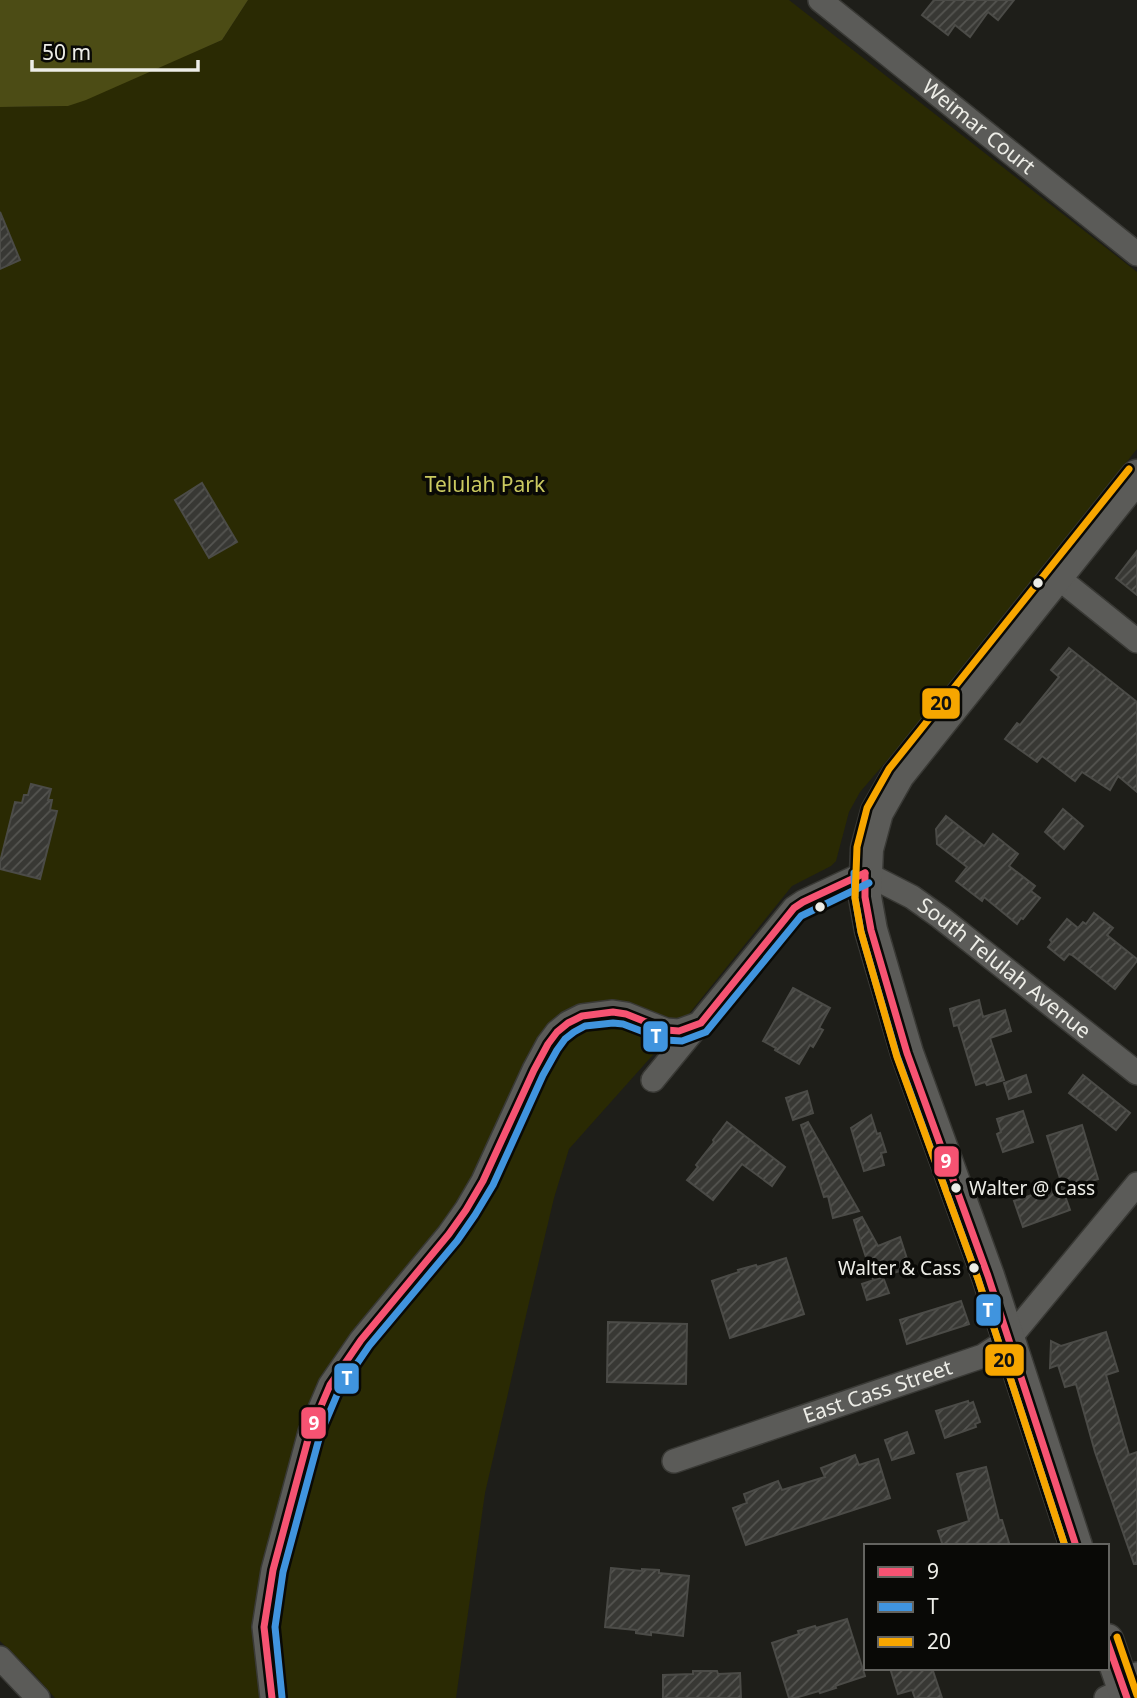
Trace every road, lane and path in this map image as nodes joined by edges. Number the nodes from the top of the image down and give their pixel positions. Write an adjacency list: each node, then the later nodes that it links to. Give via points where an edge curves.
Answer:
1 (820, 0): 2 (street, Weimar Court)
2 (1137, 254)
3 (1137, 476): 4 (main road)
4 (1056, 576): 5 (street); 6 (main road, via 898,775 877,812)
5 (1137, 641)
6 (865, 873): 7 (street, via 794,908); 8 (street, South Telulah Avenue, via 940,917); 11 (main road, via 871,930 907,1053)
7 (701, 1023): 9 (street); 18 (street, via 679,1031 666,1030 613,1012 582,1016 557,1032 466,1210 330,1385 310,1432 273,1570 264,1627)
8 (1137, 1073)
9 (653, 1080)
10 (1137, 1184): 11 (street, East Cass Street)
11 (1009, 1339): 12 (street, East Cass Street, via 983,1356); 13 (main road)
12 (674, 1461)
13 (1075, 1544)
14 (1109, 1646): 16 (main road)
15 (0, 1658): 17 (street)
16 (1124, 1690)
17 (38, 1698)
18 (272, 1698)

